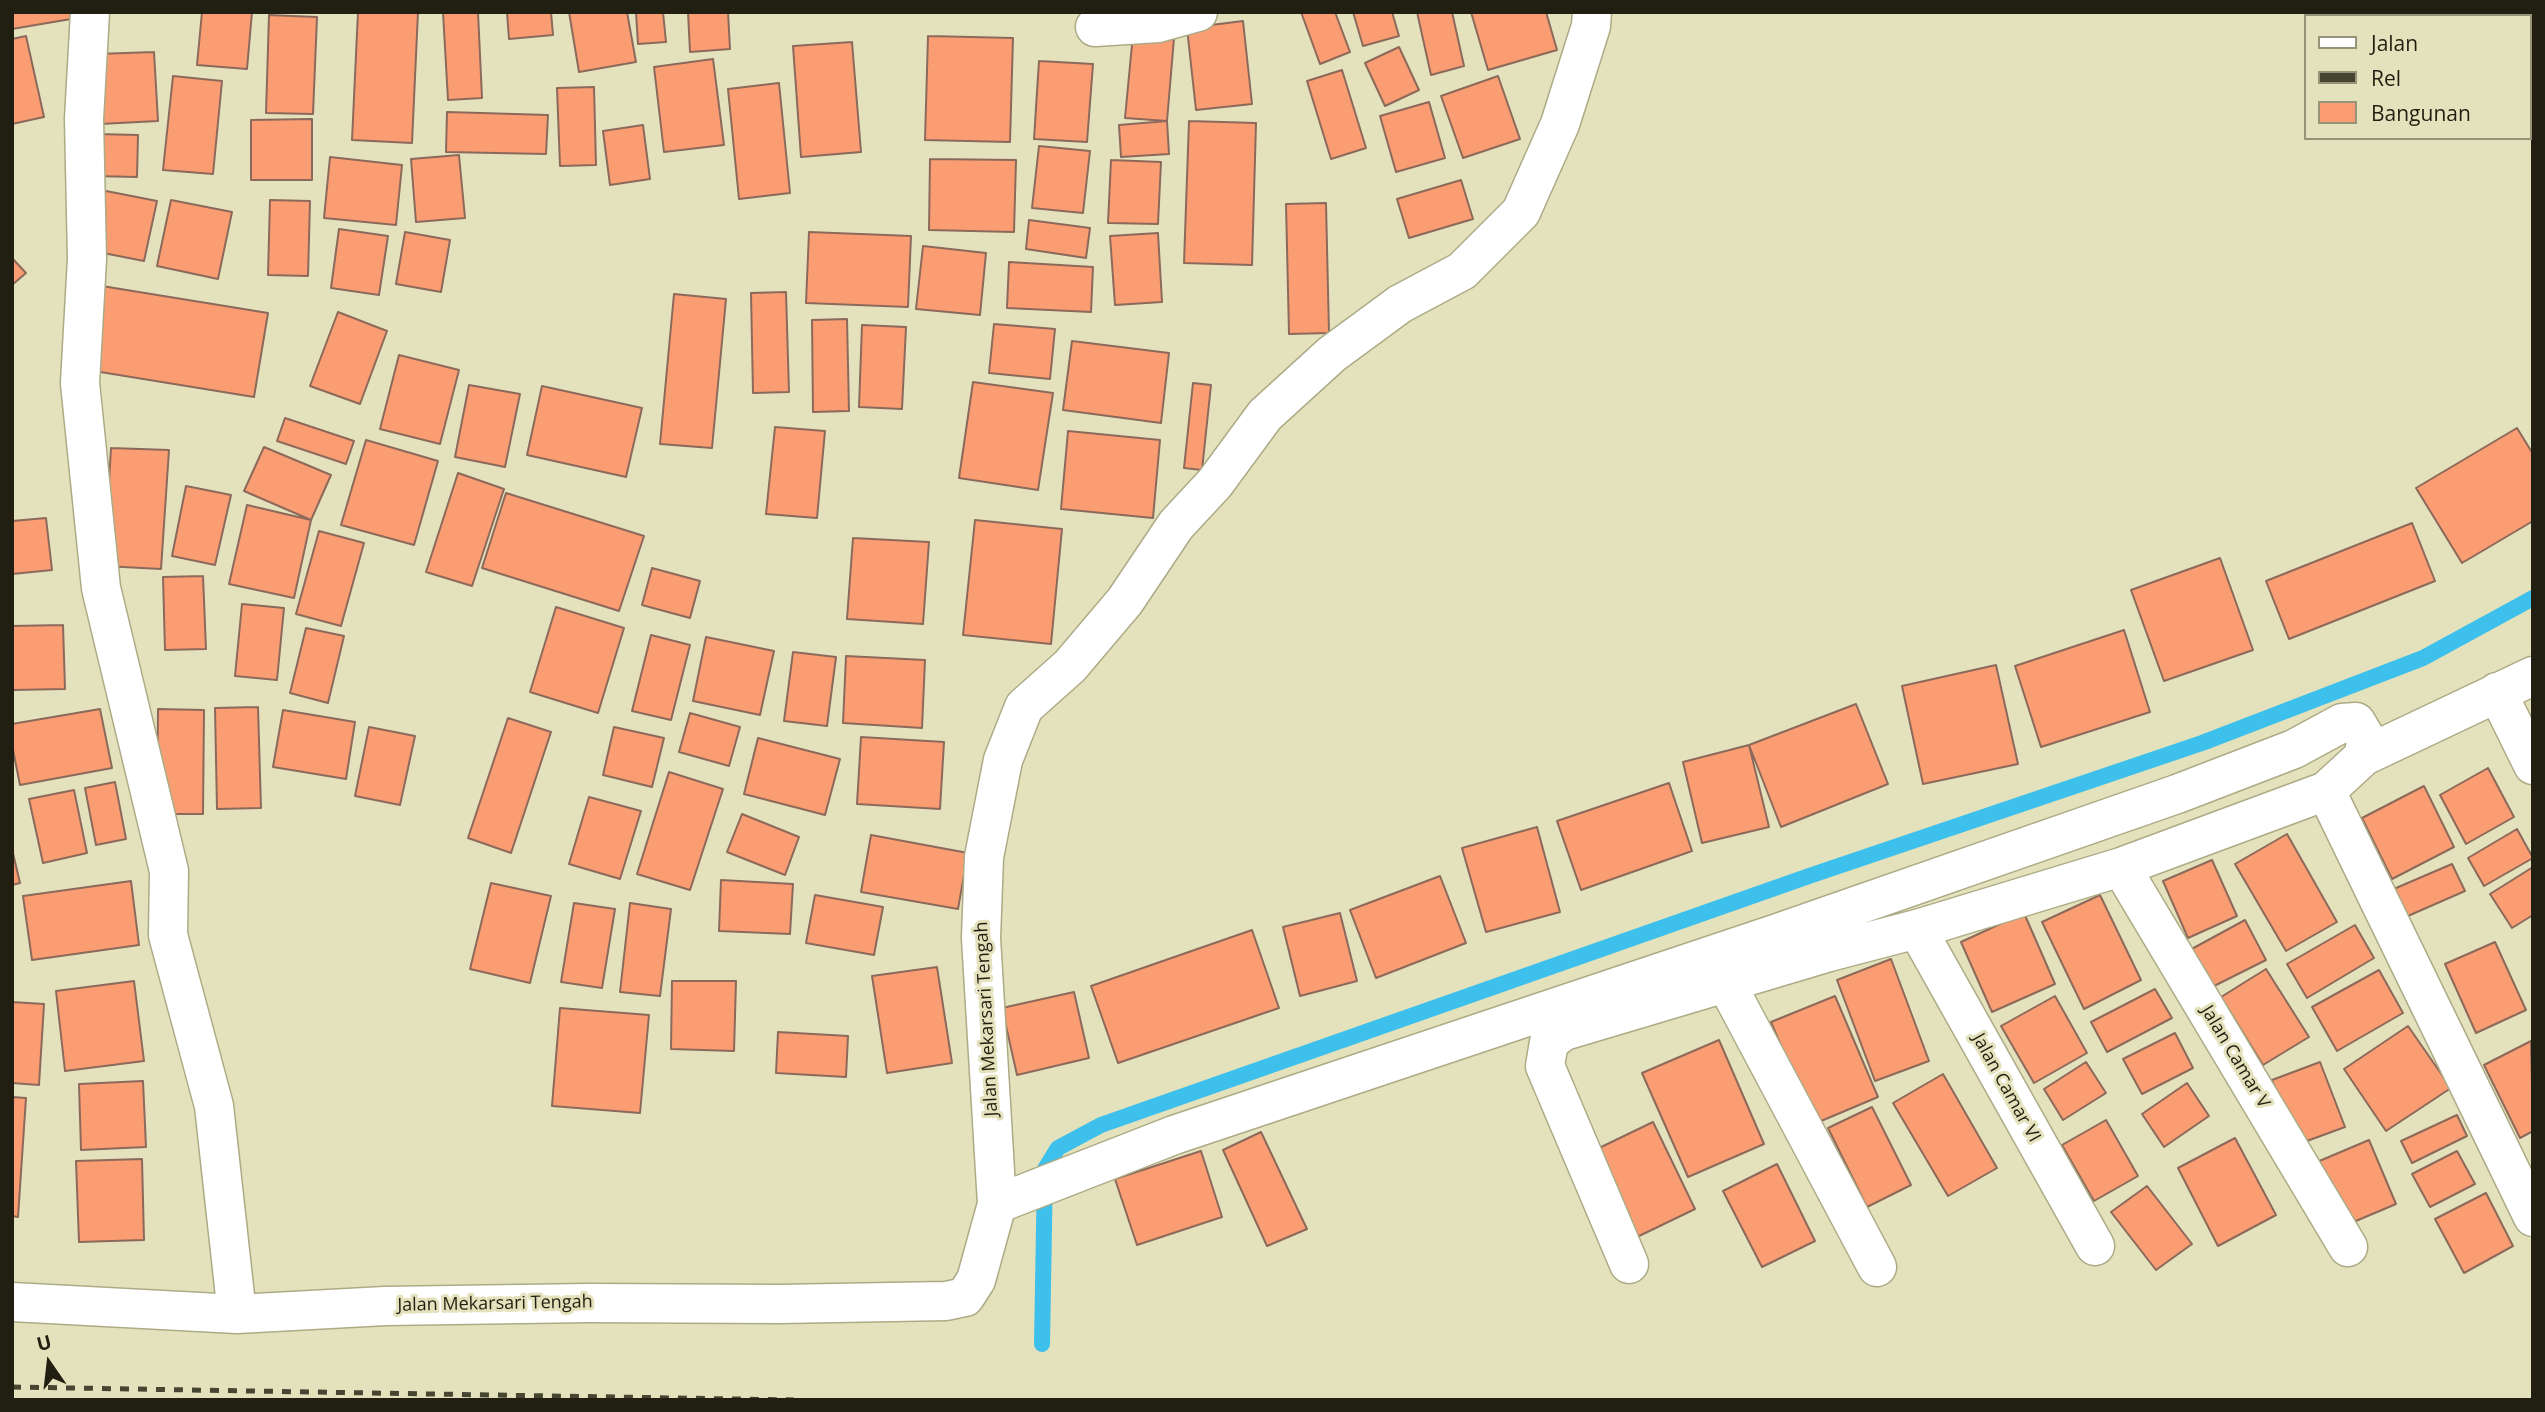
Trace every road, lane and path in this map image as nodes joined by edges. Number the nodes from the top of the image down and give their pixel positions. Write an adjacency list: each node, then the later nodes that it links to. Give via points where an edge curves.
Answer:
1 (90, 12): 20 (street, via 84,118 87,259 80,383 101,588 169,871 168,935 215,1106)
2 (1198, 12): 4 (street, via 1158,23)
3 (1592, 12): 13 (street, Jalan Mekarsari Tengah, via 1560,124 1521,212 1461,271 1400,304 1341,347 1265,415 1215,483 1176,525 1125,601 1070,666 1024,707 1003,760 984,857 981,938)
4 (1095, 27)
5 (2533, 676): 6 (street)
6 (2497, 692): 7 (street); 8 (street)
7 (2364, 756): 9 (street); 13 (street, via 2366,738 2356,722 2342,723 2294,749 2177,794 1174,1135)
8 (2533, 765)
9 (2326, 791): 10 (street); 14 (street)
10 (2121, 867): 11 (street); 16 (street, Jalan Camar V)
11 (1917, 929): 12 (street); 15 (street, Jalan Camar VI)
12 (1726, 983): 17 (street, via 1564,1031 1549,1042 1545,1066); 18 (street)
13 (1009, 1199): 20 (street, Jalan Mekarsari Tengah, via 971,1290 965,1297 947,1301 398,1306)
14 (2533, 1217)
15 (2095, 1246)
16 (2348, 1247)
17 (1629, 1264)
18 (1877, 1267)
19 (12, 1302): 20 (street, Jalan Mekarsari Tengah)
20 (237, 1314)

